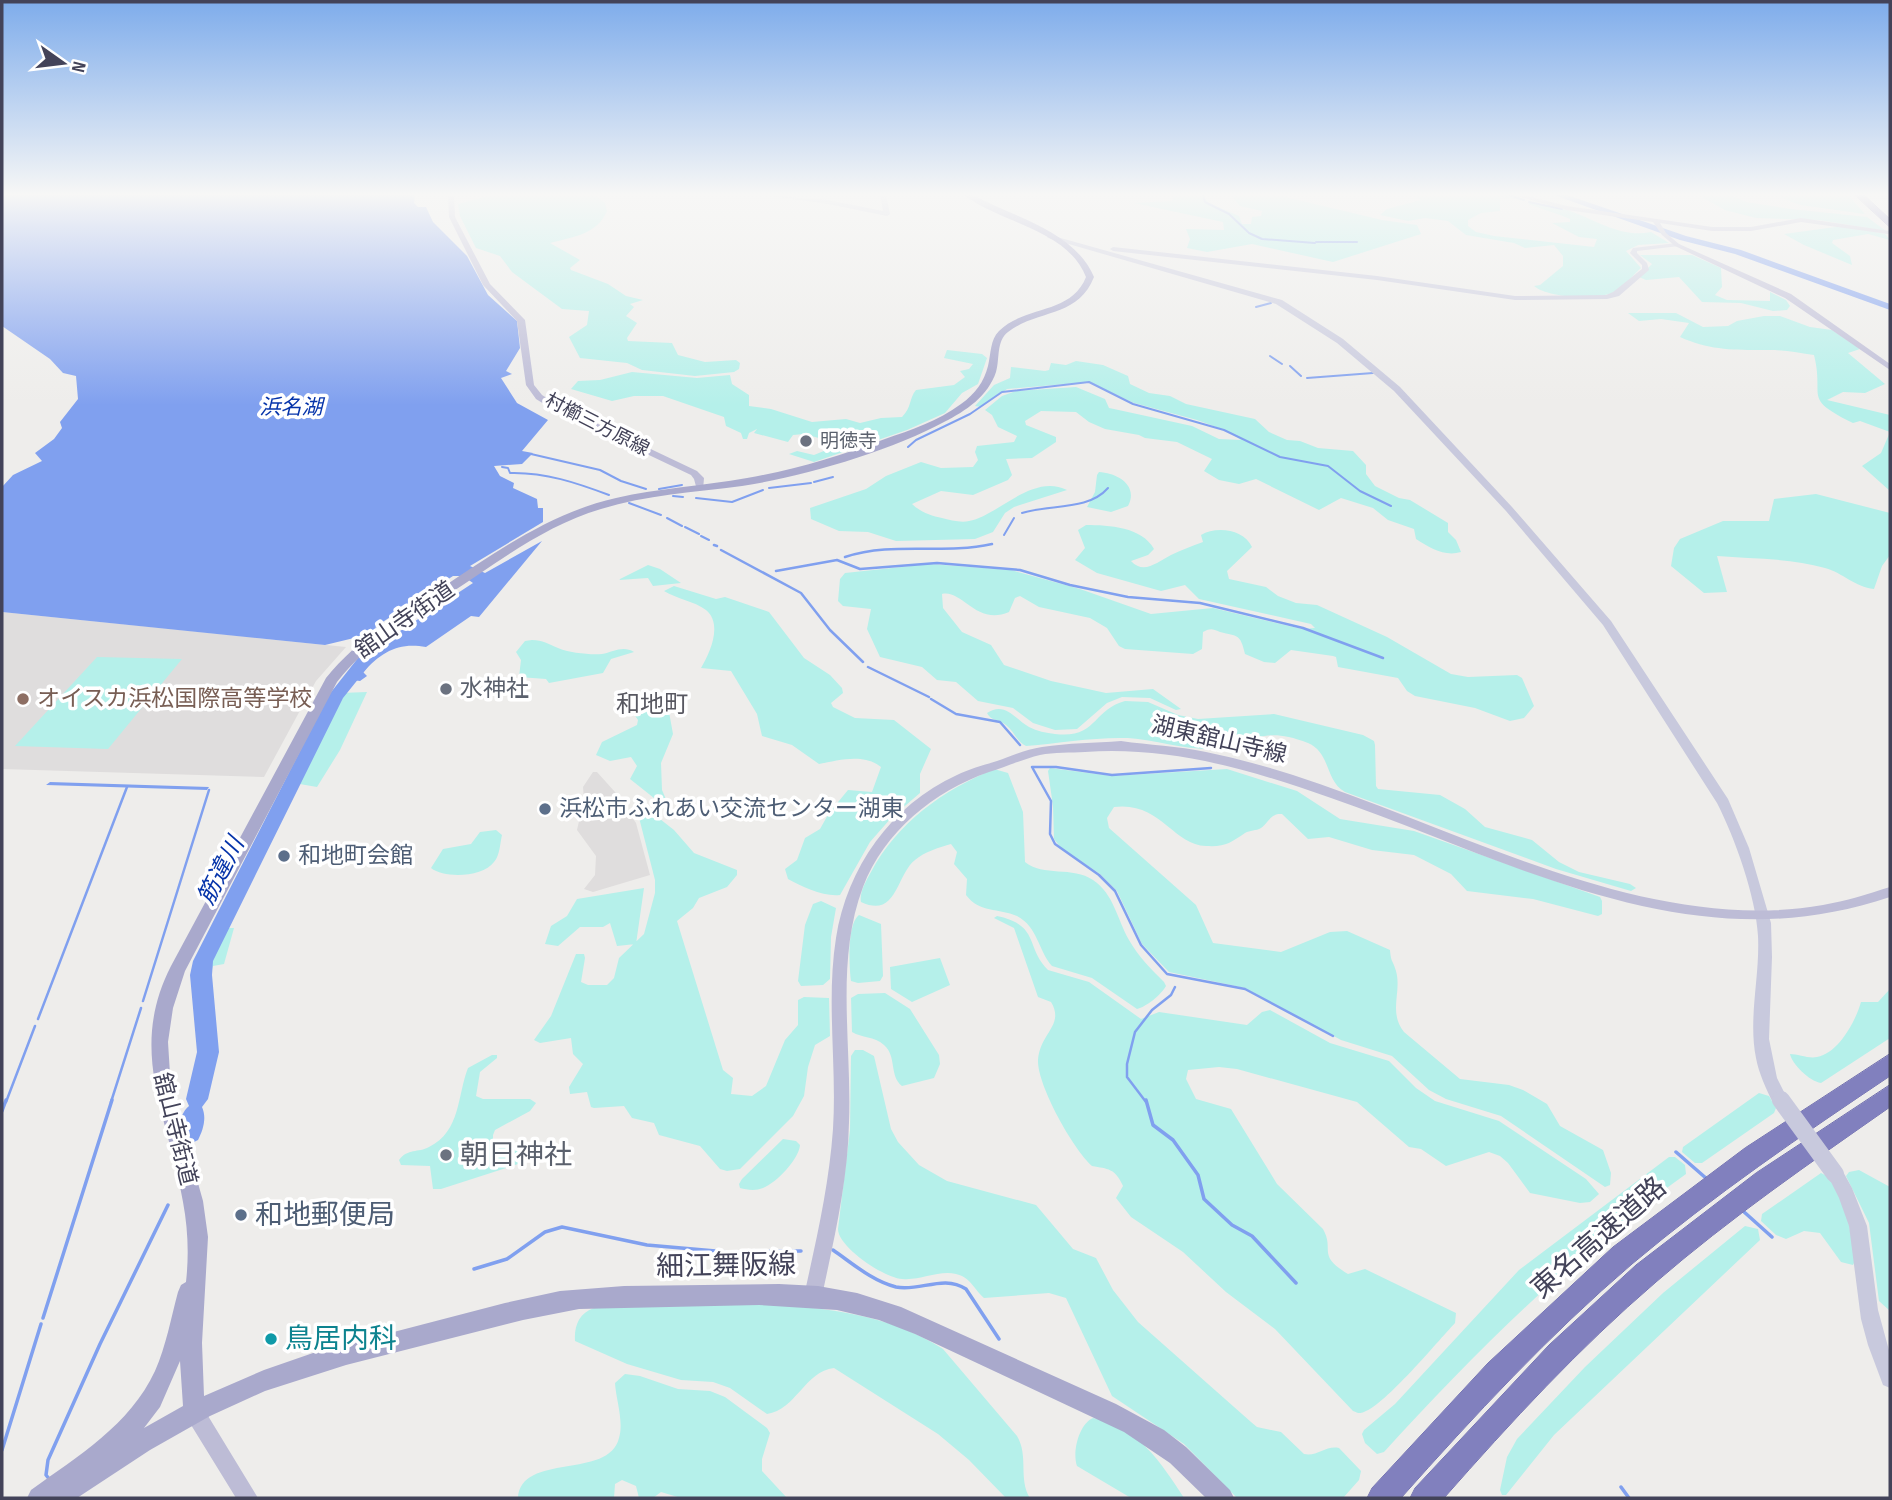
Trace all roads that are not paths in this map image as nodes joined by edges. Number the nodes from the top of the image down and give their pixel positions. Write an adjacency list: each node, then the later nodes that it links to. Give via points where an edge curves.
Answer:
1 (476, 265): 8 (main road, 村櫛三方原線, via 486,285 521,320 527,377 539,397 694,473)
2 (1086, 265): 8 (main road, 舘山寺街道, via 1089,284 1082,293 1003,331 996,340 988,380 961,409 921,429 822,464)
3 (1149, 265): 10 (street, via 1282,304 1340,341 1409,400 1610,628 1727,809)
4 (1258, 265): 5 (street, via 1510,298 1598,298 1616,294 1646,270)
5 (1645, 265)
6 (1720, 265): 7 (main road, via 1795,300)
7 (1890, 368)
8 (700, 488): 13 (main road, 舘山寺街道, via 630,498 547,527 374,637 343,665 326,689 177,971 163,1010 160,1073 189,1185)
9 (1890, 892): 10 (main road, 湖東舘山寺線, via 1860,903)
10 (1762, 915): 14 (main road, 湖東舘山寺線, via 1667,906 1582,886 1273,774 1189,752 1093,744 1038,751 986,767 940,790 901,821 870,859 849,904 842,954 840,1141); 15 (street, bridge, via 1761,1054 1779,1098 1835,1174 1859,1221 1869,1313)
11 (1890, 1064): 21 (highway, 東名高速道路, via 1761,1149 1621,1257 1465,1404)
12 (1890, 1094): 22 (highway, via 1744,1196 1644,1275 1499,1416)
13 (198, 1257): 16 (main road, 舘山寺街道, via 191,1350); 17 (main road, via 171,1358 150,1402 114,1443)
14 (813, 1296): 16 (main road, 細江舞阪線, via 596,1298 540,1306 314,1363); 20 (main road, 細江舞阪線, via 856,1303 921,1324 1123,1416 1178,1453)
15 (1890, 1378)
16 (195, 1413): 18 (main road); 19 (main road)
17 (39, 1498)
18 (57, 1498)
19 (248, 1498)
20 (1222, 1498)
21 (1382, 1498)
22 (1425, 1498)

